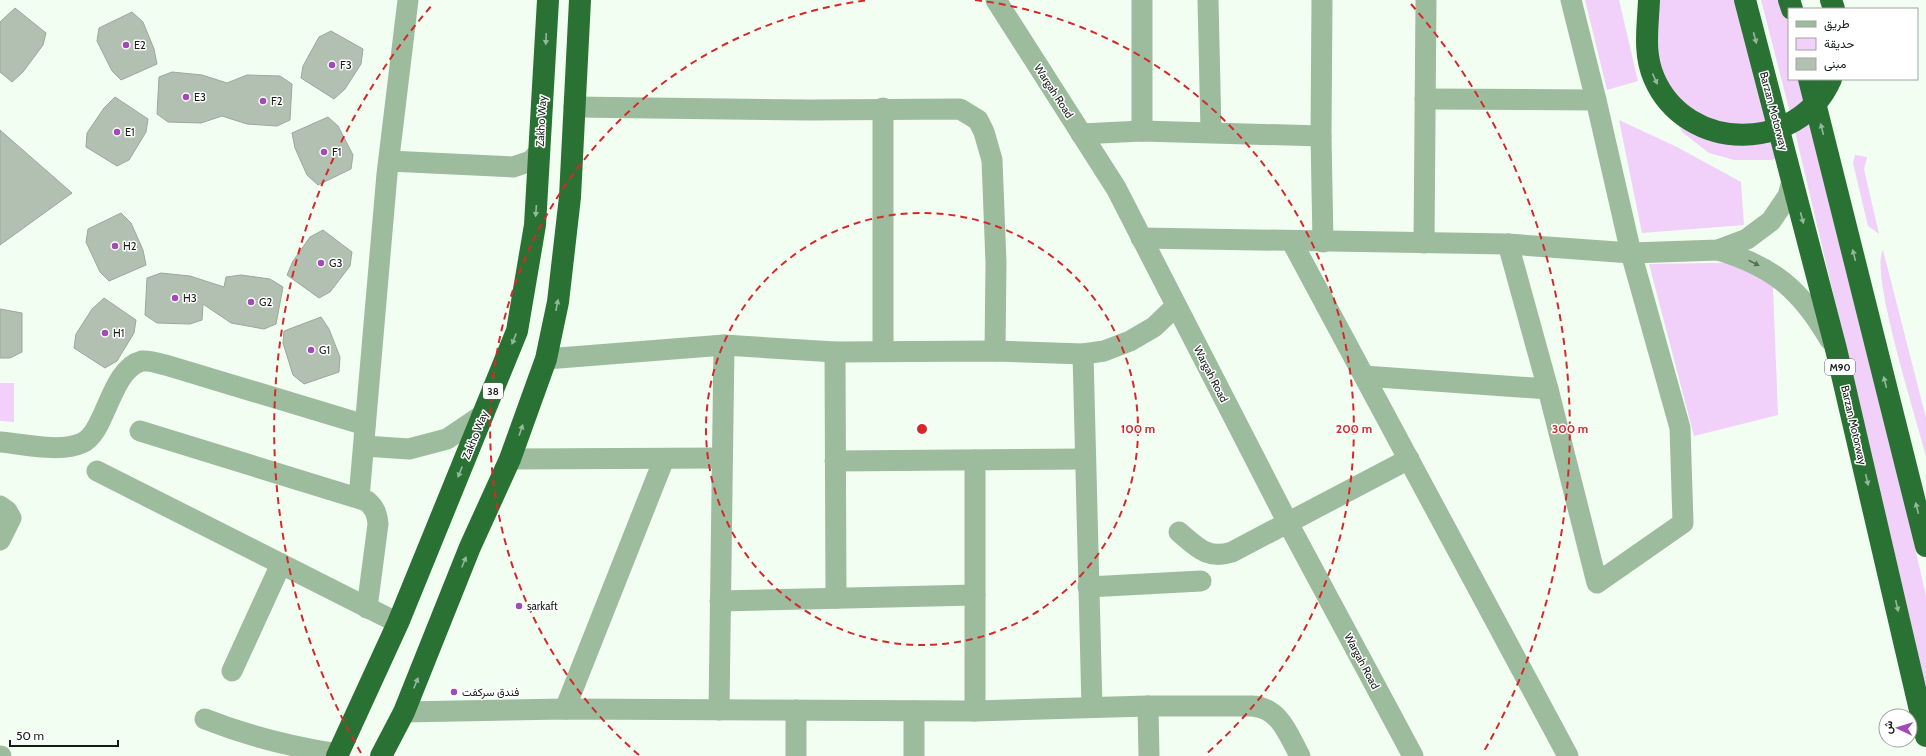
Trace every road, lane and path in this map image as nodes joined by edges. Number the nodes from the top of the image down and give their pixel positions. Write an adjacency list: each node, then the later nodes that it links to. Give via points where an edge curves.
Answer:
1 (408, 0): 23 (street)
2 (548, 0): 22 (highway, Zakho Way / 38, one-way to 22)
3 (580, 0): 16 (highway)
4 (996, 0): 20 (street, Wargah Road)
5 (1142, 0): 18 (street)
6 (1208, 0): 19 (street)
7 (1322, 0): 21 (street)
8 (1426, 0): 14 (street)
9 (1571, 0): 15 (street)
10 (1649, 0): 13 (highway, one-way to 13, via 1646,41 1654,78 1675,108 1694,122 1719,132 1758,134 1790,124 1800,118 1817,102)
11 (1745, 0): 25 (highway, Barzan Motorway / M90, one-way to 25)
12 (1809, 80): 62 (highway, one-way to 12)
13 (1830, 80)
14 (1425, 99): 15 (street); 30 (street)
15 (1596, 100): 33 (street)
16 (574, 107): 17 (street, via 809,110); 41 (highway, one-way to 16, via 558,302 570,204)
17 (883, 108): 37 (street); 38 (street, via 960,109 978,120 984,132 992,160 996,263)
18 (1142, 131): 19 (street); 20 (street)
19 (1212, 132): 21 (street)
20 (1081, 134): 27 (street, Wargah Road, via 1116,188)
21 (1321, 136): 29 (street)
22 (539, 152): 24 (street, via 530,161); 26 (highway, Zakho Way / 38)
23 (389, 161): 24 (street); 45 (street)
24 (513, 167): 26 (street, via 530,177)
25 (1792, 181): 32 (street, via 1788,196 1771,221 1747,239); 36 (highway, Barzan Motorway / M90, one-way to 36)
26 (537, 187): 44 (highway, Zakho Way / 38, one-way to 44, via 535,225 517,331)
27 (1141, 238): 28 (street); 34 (street, Wargah Road)
28 (1292, 242): 29 (street); 42 (street)
29 (1323, 242): 30 (street)
30 (1424, 243): 31 (street)
31 (1508, 244): 33 (street); 43 (street)
32 (1718, 250): 33 (street); 36 (street, one-way to 36, via 1752,261 1795,291 1817,318)
33 (1631, 253): 43 (street, via 1680,428 1683,523 1597,583)
34 (1176, 306): 40 (street, via 1154,327 1130,341 1104,351); 59 (street, Wargah Road)
35 (724, 345): 39 (street); 41 (street); 49 (street)
36 (1836, 349): 81 (highway, Barzan Motorway / M90, one-way to 81)
37 (883, 350): 38 (street); 39 (street)
38 (995, 351): 40 (street)
39 (835, 352): 55 (street)
40 (1083, 354): 52 (street)
41 (546, 359): 50 (highway, one-way to 41)
42 (1364, 376): 43 (street); 53 (street)
43 (1548, 389)
44 (484, 414): 48 (street, via 447,439 409,449); 70 (highway, Zakho Way / 38, one-way to 70)
45 (365, 424): 47 (street, via 169,366 143,361 130,367 119,381 93,433 84,443 66,448); 48 (street)
46 (140, 431): 57 (street)
47 (0, 442)
48 (364, 446): 57 (street)
49 (722, 458): 51 (street); 68 (street)
50 (510, 459): 51 (street); 79 (highway, one-way to 50, via 470,547)
51 (664, 459): 74 (street)
52 (1085, 459): 54 (street); 65 (street)
53 (1409, 459): 59 (street); 90 (street)
54 (975, 460): 55 (street); 66 (street)
55 (835, 462): 67 (street)
56 (97, 471): 63 (street)
57 (359, 498): 69 (street, via 374,507 378,515)
58 (0, 506): 61 (street, via 11,518)
59 (1288, 522): 60 (street, via 1232,552 1216,555 1201,550); 89 (street, Wargah Road)
60 (1179, 532)
61 (0, 540)
62 (1926, 546)
63 (281, 564): 69 (street); 71 (street)
64 (1201, 581): 65 (street)
65 (1088, 587): 73 (street)
66 (975, 595): 67 (street); 78 (street)
67 (836, 598): 68 (street)
68 (720, 601): 75 (street)
69 (367, 608): 70 (street)
70 (398, 623): 83 (highway, Zakho Way / 38)
71 (232, 671)
72 (1148, 706): 73 (street); 87 (street); 88 (street, via 1260,706 1280,720)
73 (1092, 707): 78 (street)
74 (565, 709): 75 (street); 79 (street)
75 (718, 710): 76 (street)
76 (796, 710): 77 (street); 85 (street)
77 (914, 711): 78 (street); 86 (street)
78 (975, 711)
79 (404, 712): 84 (highway)
80 (205, 719): 82 (street)
81 (1926, 736)
82 (304, 752): 83 (street)
83 (337, 755)
84 (381, 756)
85 (796, 756)
86 (914, 756)
87 (1149, 756)
88 (1300, 756)
89 (1413, 756)
90 (1568, 756)

